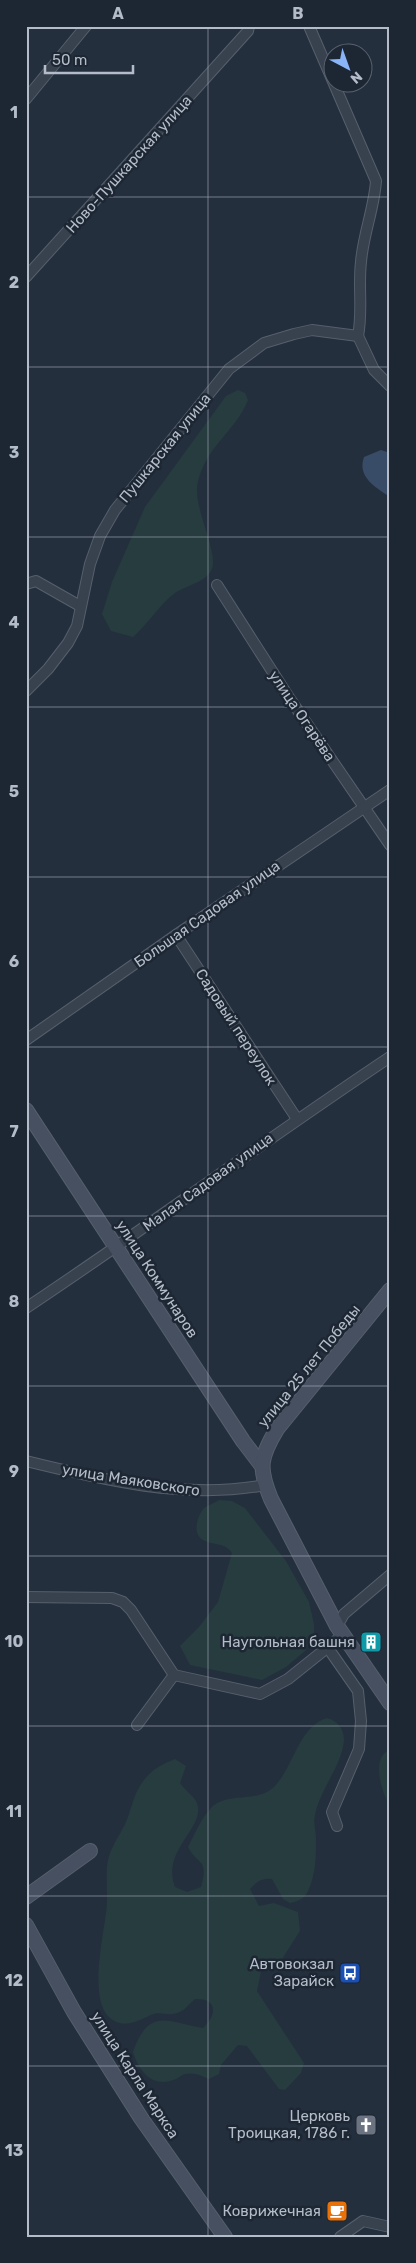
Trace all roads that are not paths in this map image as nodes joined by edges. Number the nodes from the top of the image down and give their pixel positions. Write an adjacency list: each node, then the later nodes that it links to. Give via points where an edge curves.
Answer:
1 (86, 26): 4 (street)
2 (249, 26): 5 (street, Ново-Пушкарская улица, via 248,31)
3 (309, 26): 6 (street, via 376,181 360,262 362,316)
4 (26, 99)
5 (26, 278)
6 (358, 336): 7 (street, via 374,370); 10 (street, Пушкарская улица, via 312,330 294,334 264,342 229,368 115,510 100,536)
7 (390, 386)
8 (26, 584): 10 (street, via 36,582)
9 (217, 585): 13 (street, улица Огарёва)
10 (80, 606): 11 (street, Пушкарская улица, via 77,626 68,643)
11 (26, 691)
12 (390, 790): 13 (street, Большая Садовая улица)
13 (363, 807): 14 (street, улица Огарёва); 15 (street, Большая Садовая улица)
14 (390, 845)
15 (176, 935): 16 (street, Большая Садовая улица); 19 (street, Садовый переулок)
16 (26, 1040)
17 (390, 1057): 19 (street, Малая Садовая улица)
18 (26, 1110): 20 (street, улица Коммунаров)
19 (297, 1119): 20 (street, Малая Садовая улица)
20 (117, 1247): 22 (street, Малая Садовая улица); 24 (street, улица Коммунаров)
21 (390, 1290): 24 (street, улица 25 лет Победы, via 277,1429 264,1450)
22 (26, 1308)
23 (26, 1461): 25 (street, улица Маяковского, via 76,1474 191,1492)
24 (262, 1466): 25 (street)
25 (265, 1486): 28 (street)
26 (390, 1575): 28 (street, via 344,1614)
27 (26, 1597): 30 (street, via 112,1598 123,1602)
28 (340, 1631): 29 (street); 31 (street)
29 (328, 1648): 30 (street, via 288,1679 260,1694); 33 (street, via 358,1691 361,1721 359,1749 332,1812)
30 (174, 1675): 32 (street)
31 (390, 1703)
32 (137, 1725)
33 (337, 1826)
34 (90, 1851): 35 (street)
35 (26, 1897)
36 (26, 1925): 38 (street, улица Карла Маркса, via 74,2012 136,2110)
37 (390, 2227): 39 (street, via 363,2221)
38 (225, 2237)
39 (340, 2237)

